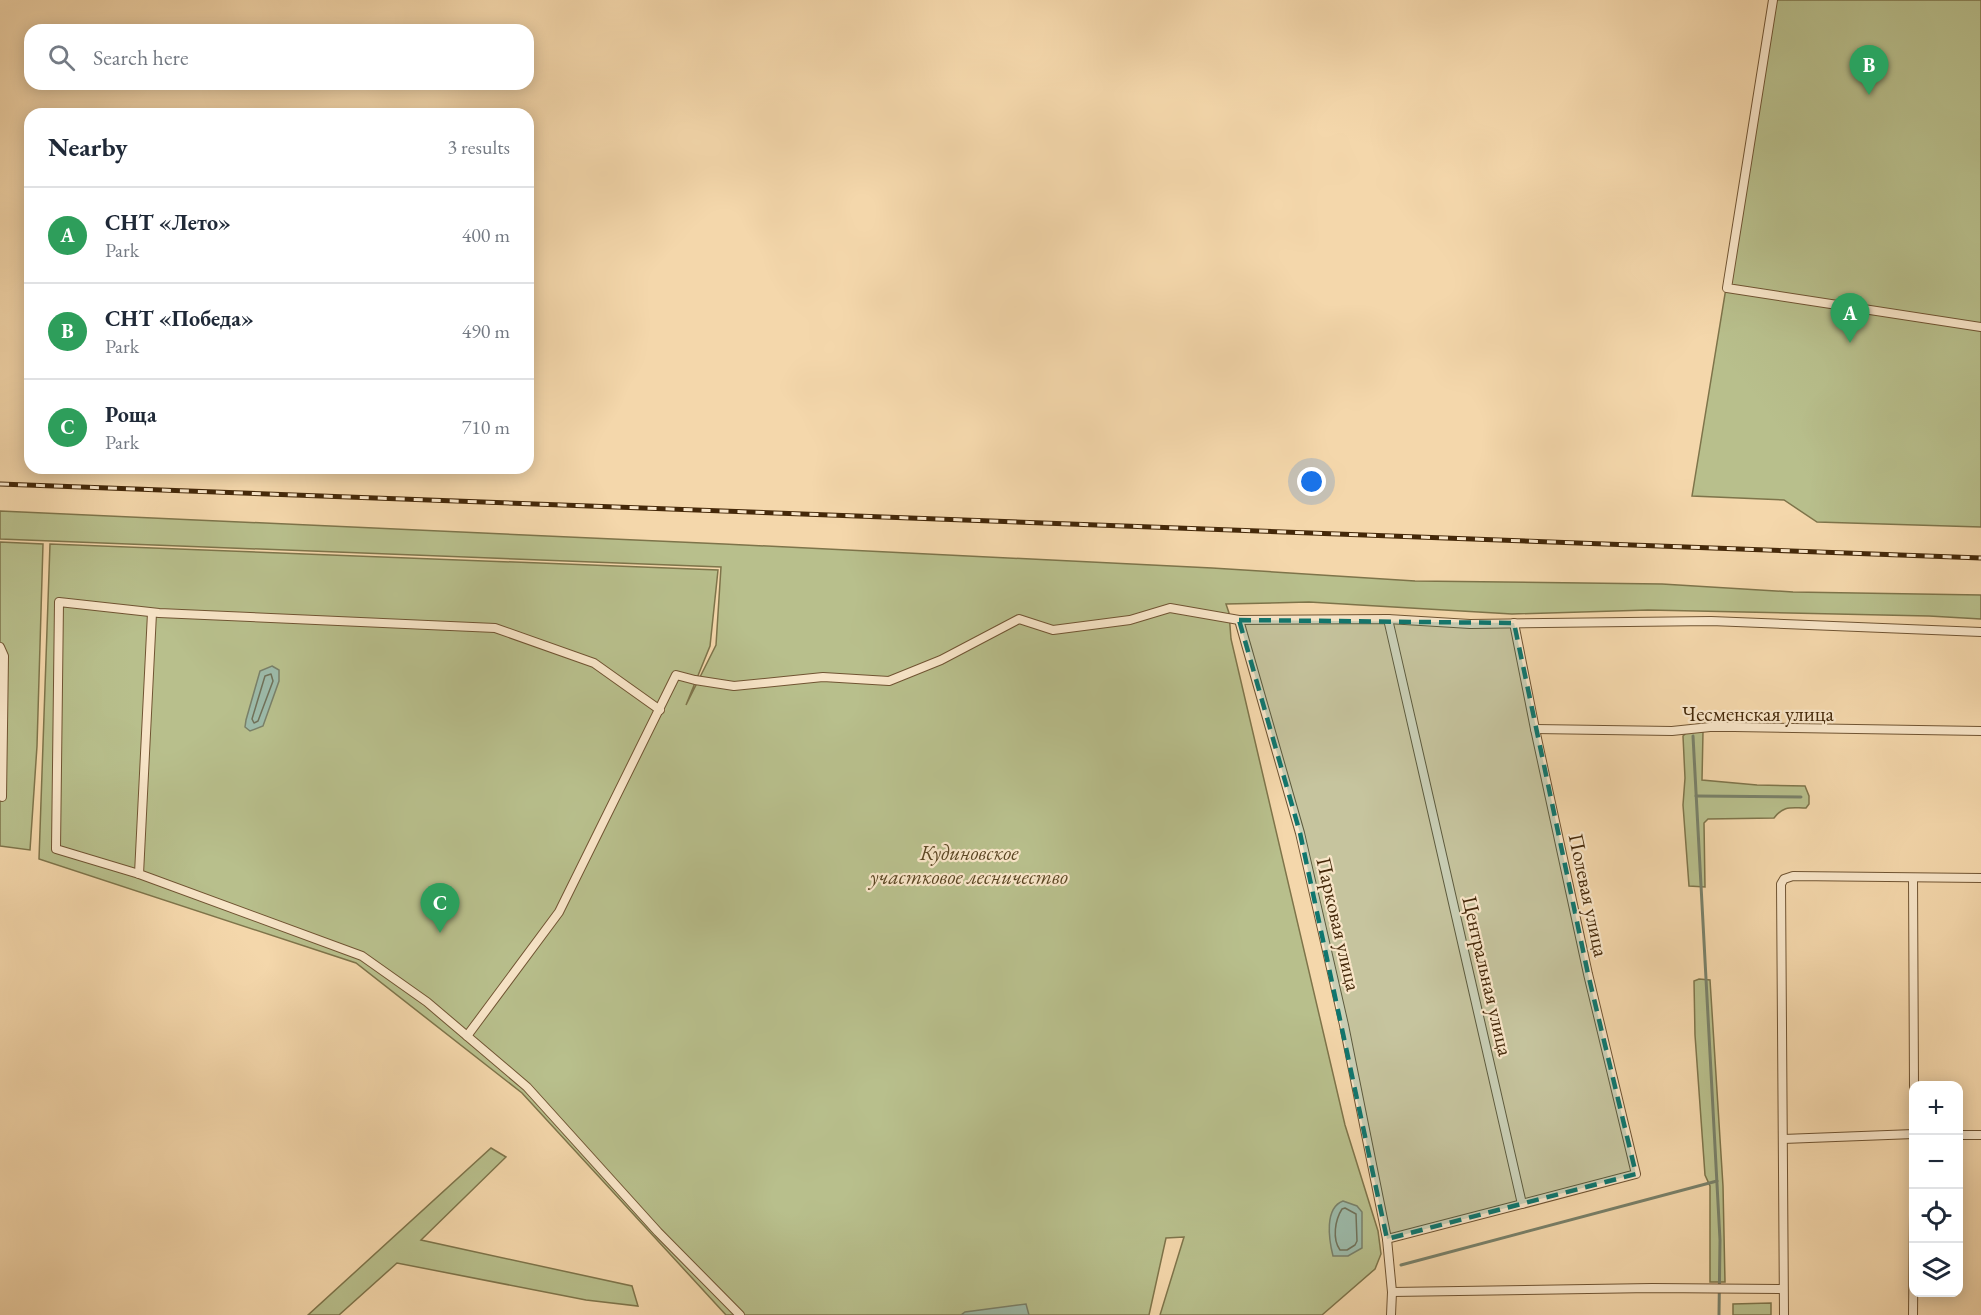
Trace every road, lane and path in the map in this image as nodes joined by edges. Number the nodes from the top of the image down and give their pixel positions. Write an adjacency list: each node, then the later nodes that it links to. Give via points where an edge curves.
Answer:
1 (1773, 0): 2 (street, via 1727,288)
2 (1981, 327)
3 (152, 613): 9 (street, via 495,628 594,663); 13 (street); 13 (street, via 59,602 56,849)
4 (1388, 619): 5 (street); 6 (street); 22 (street, Центральная улица)
5 (1239, 620): 9 (street, via 1170,608 1130,620 1053,630 1019,619 941,660 889,681 823,676 734,686 676,675); 23 (street, Парковая улица, via 1300,833)
6 (1514, 623): 7 (street, via 1712,621); 10 (street, Полевая улица)
7 (1981, 632)
8 (0, 647): 12 (street, via 4,656)
9 (660, 710): 16 (street, via 559,912)
10 (1535, 729): 11 (street, Чесменская улица); 22 (street, Полевая улица, via 1636,1174)
11 (1981, 731)
12 (0, 796)
13 (139, 874): 16 (street, via 362,956)
14 (1913, 878): 15 (street); 17 (street); 21 (street, via 1784,879)
15 (1981, 878)
16 (467, 1036): 27 (street, via 527,1087 658,1232)
17 (1914, 1081)
18 (1909, 1134): 21 (street)
19 (1963, 1135): 20 (street)
20 (1981, 1135)
21 (1783, 1139): 25 (street)
22 (1522, 1204): 23 (street)
23 (1387, 1239): 26 (street, Парковая улица)
24 (1914, 1243): 30 (street)
25 (1783, 1289): 26 (street); 29 (street)
26 (1392, 1292): 28 (street, Парковая улица)
27 (740, 1315)
28 (1391, 1315)
29 (1784, 1315)
30 (1913, 1315)

